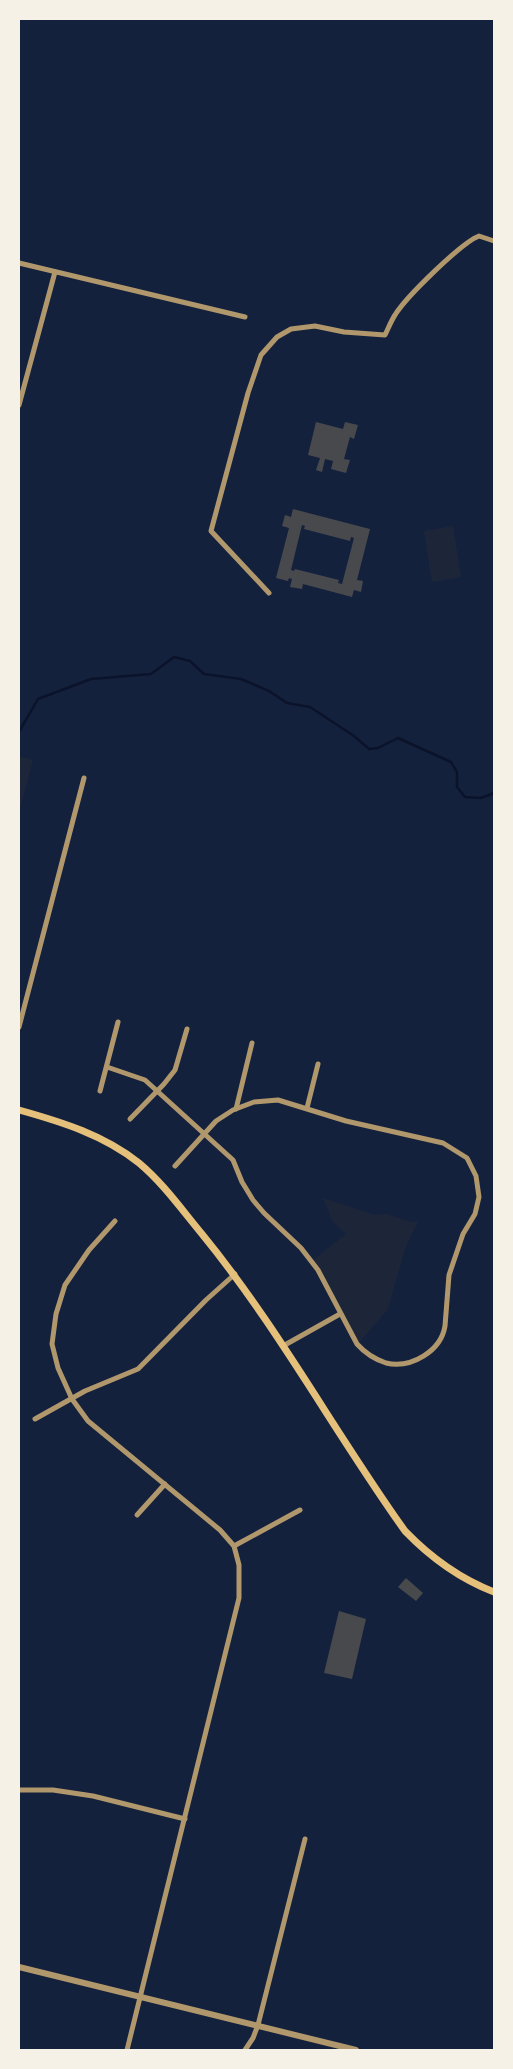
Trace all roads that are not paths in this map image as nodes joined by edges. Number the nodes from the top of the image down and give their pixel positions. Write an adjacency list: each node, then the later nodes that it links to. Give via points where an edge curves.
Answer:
1 (494, 240): 6 (street, via 479,236 461,248 414,292 396,314 385,335 315,326 291,329 277,337 261,355 211,532)
2 (19, 263): 3 (street)
3 (55, 272): 4 (street); 5 (street)
4 (245, 318)
5 (19, 405)
6 (269, 593)
7 (84, 778): 9 (street)
8 (118, 1022): 13 (street)
9 (19, 1027)
10 (187, 1029): 14 (street, via 175,1070)
11 (252, 1042): 16 (street)
12 (318, 1064): 17 (street)
13 (107, 1067): 14 (street, via 145,1080); 15 (street)
14 (157, 1091): 19 (street); 20 (street)
15 (100, 1092)
16 (236, 1108): 17 (street, via 254,1102 278,1100); 20 (street)
17 (307, 1108): 24 (street, via 388,1132 443,1143 467,1158 476,1176 479,1196 475,1214 463,1234 449,1275 444,1332 434,1347 425,1356 409,1362 387,1363 365,1353)
18 (19, 1110): 23 (main road, via 88,1132 139,1164 156,1179)
19 (130, 1118)
20 (204, 1133): 21 (street); 24 (street, via 233,1160 242,1182 264,1213 311,1260)
21 (175, 1166)
22 (115, 1221): 26 (street, via 89,1250 65,1285 56,1314 52,1344 58,1368)
23 (235, 1274): 25 (main road); 26 (street, via 138,1369)
24 (340, 1314): 25 (street)
25 (283, 1346): 32 (main road, via 405,1530 424,1551 449,1570)
26 (72, 1399): 27 (street); 28 (street, via 88,1421)
27 (35, 1419)
28 (165, 1484): 30 (street); 31 (street, via 220,1530)
29 (300, 1510): 31 (street)
30 (137, 1515)
31 (234, 1546): 34 (street, via 239,1565 239,1598)
32 (494, 1592)
33 (19, 1790): 34 (street, via 53,1790 93,1796)
34 (185, 1819): 37 (street)
35 (305, 1839): 38 (street)
36 (19, 1967): 37 (street)
37 (141, 1996): 38 (street); 39 (street)
38 (258, 2025): 40 (street); 41 (street)
39 (127, 2050)
40 (245, 2050)
41 (356, 2050)

